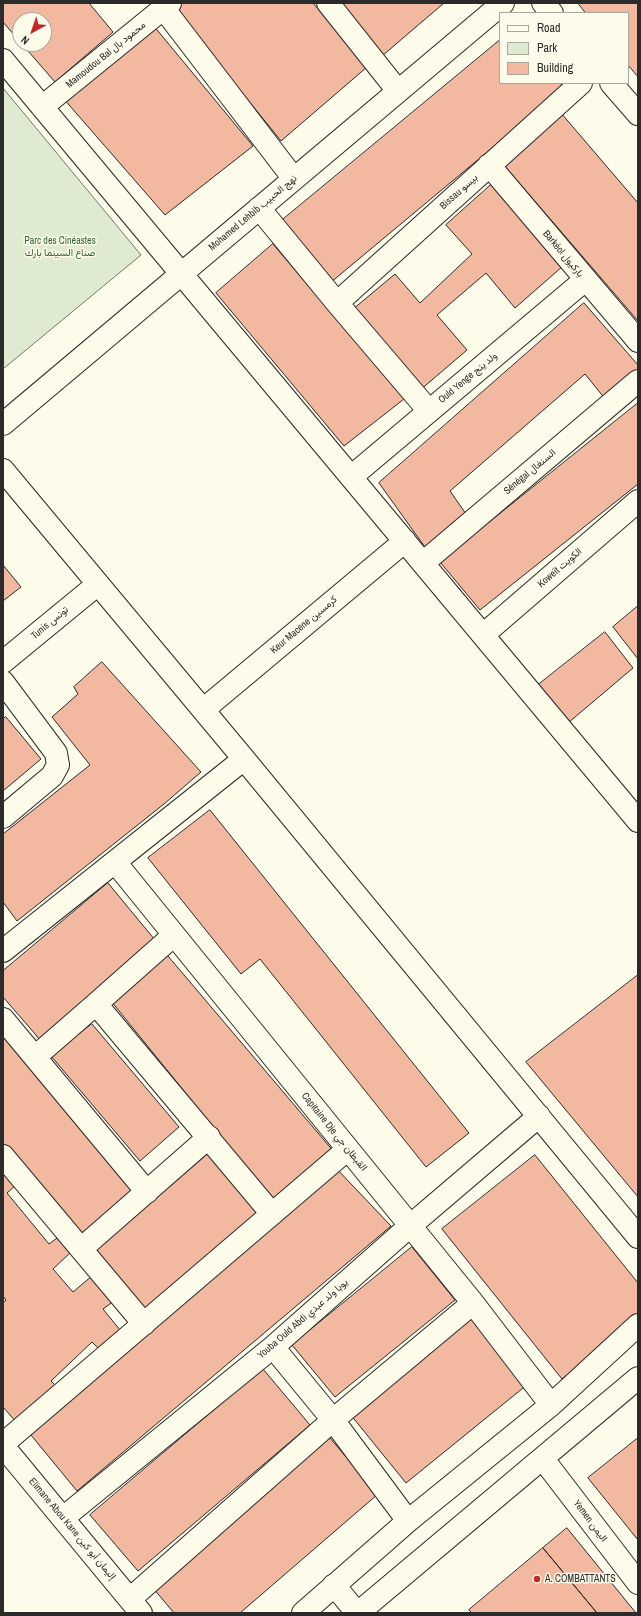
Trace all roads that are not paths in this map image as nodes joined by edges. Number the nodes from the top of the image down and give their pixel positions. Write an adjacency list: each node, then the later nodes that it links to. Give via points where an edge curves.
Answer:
1 (328, 3): 9 (street)
2 (503, 3): 9 (street, Mohamed Lehbib نهج الحبيب)
3 (543, 3): 5 (street)
4 (167, 6): 10 (street, Mamoudou Bal محمود بال); 13 (street)
5 (551, 12)
6 (3, 60): 10 (street)
7 (580, 84): 12 (street, Bissau بيسو)
8 (612, 84): 11 (street)
9 (398, 91): 13 (street, Mohamed Lehbib نهج الحبيب)
10 (42, 107): 15 (street)
11 (638, 114)
12 (489, 165): 16 (street, Barkéol باركيول); 17 (street, Bissau بيسو)
13 (294, 178): 14 (street, Mohamed Lehbib نهج الحبيب)
14 (259, 208): 15 (street, Mohamed Lehbib نهج الحبيب); 17 (street)
15 (181, 273): 21 (street, Mohamed Lehbib نهج الحبيب); 23 (street)
16 (585, 280): 18 (street, Barkéol باركيول); 20 (street, Ould Yenge ولد ينج)
17 (337, 303): 20 (street)
18 (638, 341)
19 (638, 381): 26 (street, Sénégal السنغال)
20 (429, 411): 23 (street, Ould Yenge ولد ينج)
21 (3, 424)
22 (3, 470): 27 (street)
23 (351, 477): 25 (street)
24 (638, 501): 28 (street, Koweït الكويت)
25 (404, 541): 26 (street); 31 (street, Keur Macene كرمسين)
26 (423, 563): 28 (street)
27 (98, 584): 29 (street, Tunis تونس); 31 (street)
28 (483, 635): 34 (street)
29 (3, 662)
30 (3, 682): 33 (street, via 56,753 58,765 52,776)
31 (203, 710): 32 (street)
32 (244, 759): 35 (street); 41 (street)
33 (3, 817)
34 (638, 821)
35 (114, 862): 36 (street, Capitaine Dje القبطان جي); 37 (street)
36 (174, 935): 38 (street); 43 (street, Capitaine Dje القبطان جي)
37 (4, 947)
38 (96, 1004): 40 (street); 42 (street)
39 (3, 1019): 40 (street)
40 (34, 1057): 45 (street)
41 (539, 1116): 47 (street, Youba Ould Abdi يوبا ولد عبدي); 48 (street)
42 (209, 1137): 45 (street); 46 (street)
43 (348, 1149): 46 (street); 47 (street, Capitaine Dje القبطان جي)
44 (3, 1156): 49 (street)
45 (147, 1192): 49 (street)
46 (272, 1214): 51 (street)
47 (410, 1226): 50 (street, Capitaine Dje القبطان جي); 53 (street, Youba Ould Abdi يوبا ولد عبدي)
48 (638, 1237)
49 (81, 1249): 51 (street)
50 (473, 1303): 55 (street, Capitaine Dje القبطان جي); 56 (street)
51 (144, 1324): 57 (street)
52 (638, 1325): 55 (street)
53 (273, 1347): 56 (street); 59 (street, Youba Ould Abdi يوبا ولد عبدي)
54 (638, 1378): 58 (street)
55 (551, 1405): 60 (street)
56 (333, 1420): 60 (street); 63 (street)
57 (3, 1445): 59 (street, Elimane Abou Kane إليمان أبو كين)
58 (543, 1459): 61 (street, Yemen اليمن); 65 (street)
59 (63, 1518): 63 (street, Elimane Abou Kane إليمان أبو كين)
60 (408, 1521): 62 (street)
61 (638, 1583)
62 (334, 1585): 64 (street); 65 (street)
63 (136, 1606)
64 (303, 1613)
65 (357, 1613)

